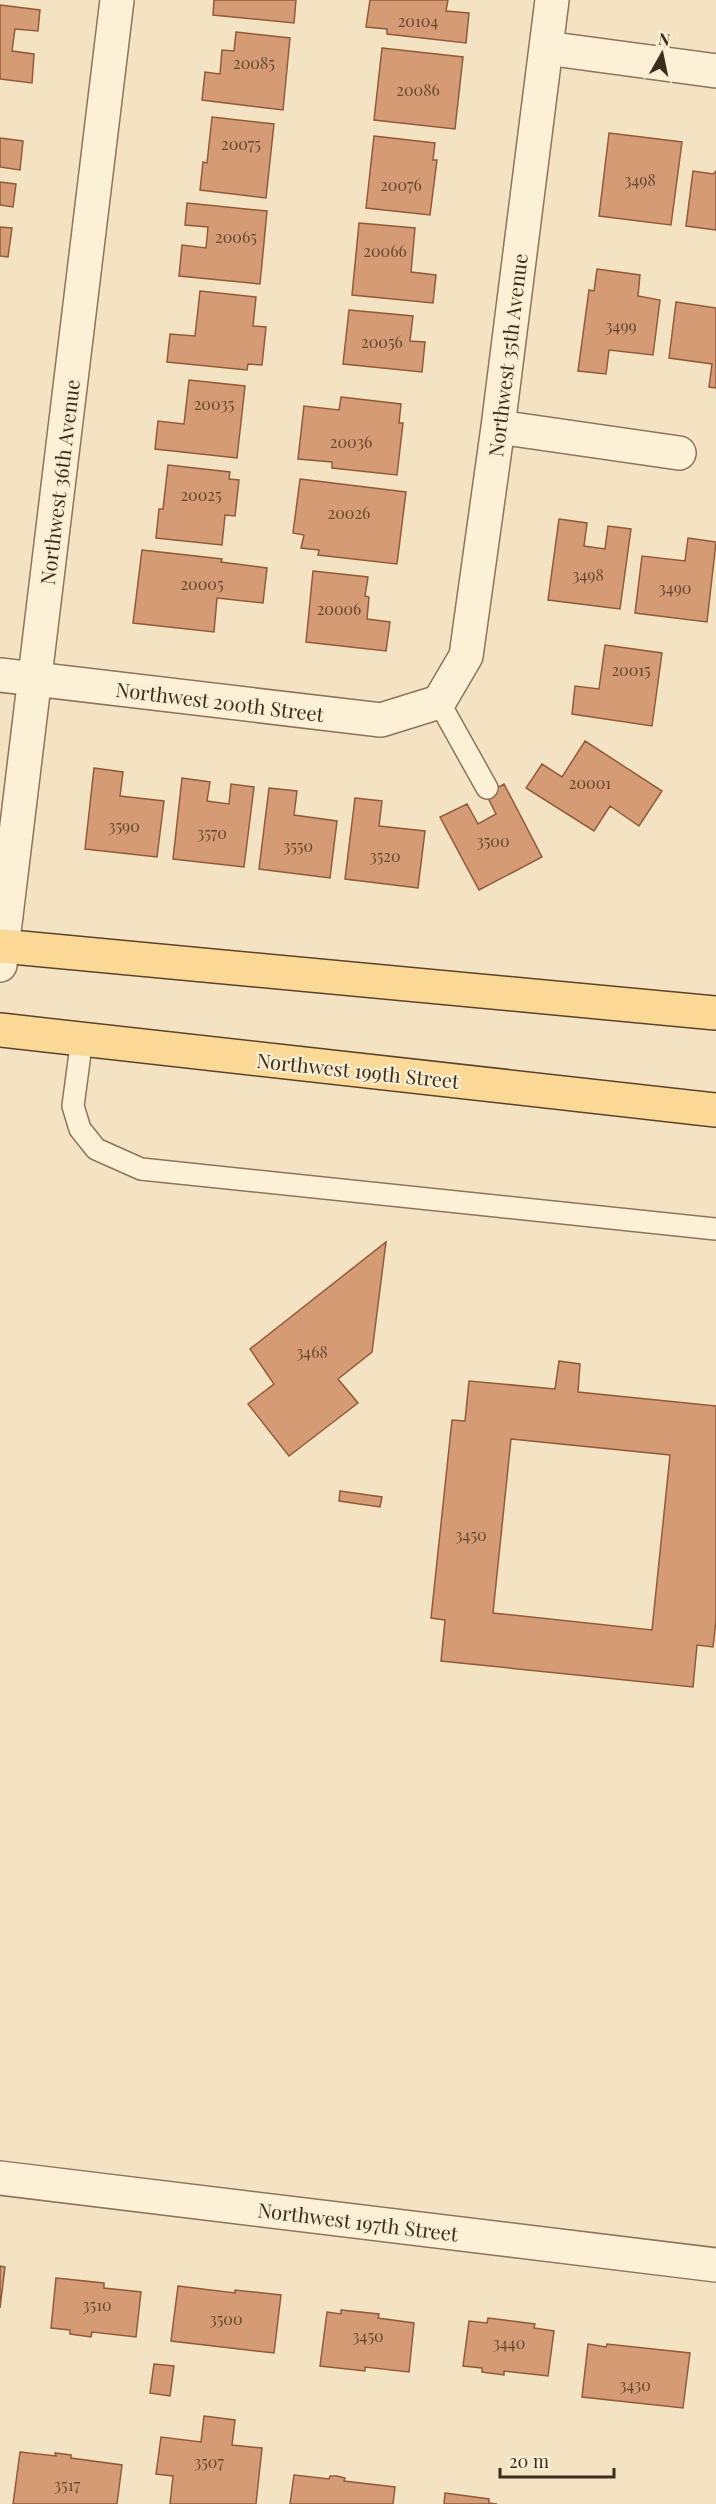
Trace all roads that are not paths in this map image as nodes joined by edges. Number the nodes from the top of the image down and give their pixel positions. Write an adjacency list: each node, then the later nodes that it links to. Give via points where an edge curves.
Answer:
1 (117, 0): 8 (street, Northwest 36th Avenue)
2 (552, 0): 3 (street, Northwest 35th Avenue)
3 (546, 48): 4 (street); 5 (street, Northwest 35th Avenue)
4 (716, 71)
5 (498, 427): 6 (street); 9 (street, Northwest 35th Avenue, via 466,656)
6 (679, 453)
7 (0, 675): 8 (street, Northwest 200th Street)
8 (35, 679): 9 (street, Northwest 200th Street, via 381,720); 11 (street, Northwest 36th Avenue)
9 (439, 702): 10 (lane)
10 (487, 788)
11 (1, 953): 12 (main road)
12 (716, 1013)
13 (0, 1029): 14 (main road, Northwest 199th Street)
14 (82, 1038): 15 (main road, Northwest 199th Street); 16 (lane, via 73,1106 80,1129 96,1149 141,1169)
15 (716, 1110)
16 (716, 1229)
17 (0, 2178): 18 (street, Northwest 197th Street)
18 (716, 2265)

